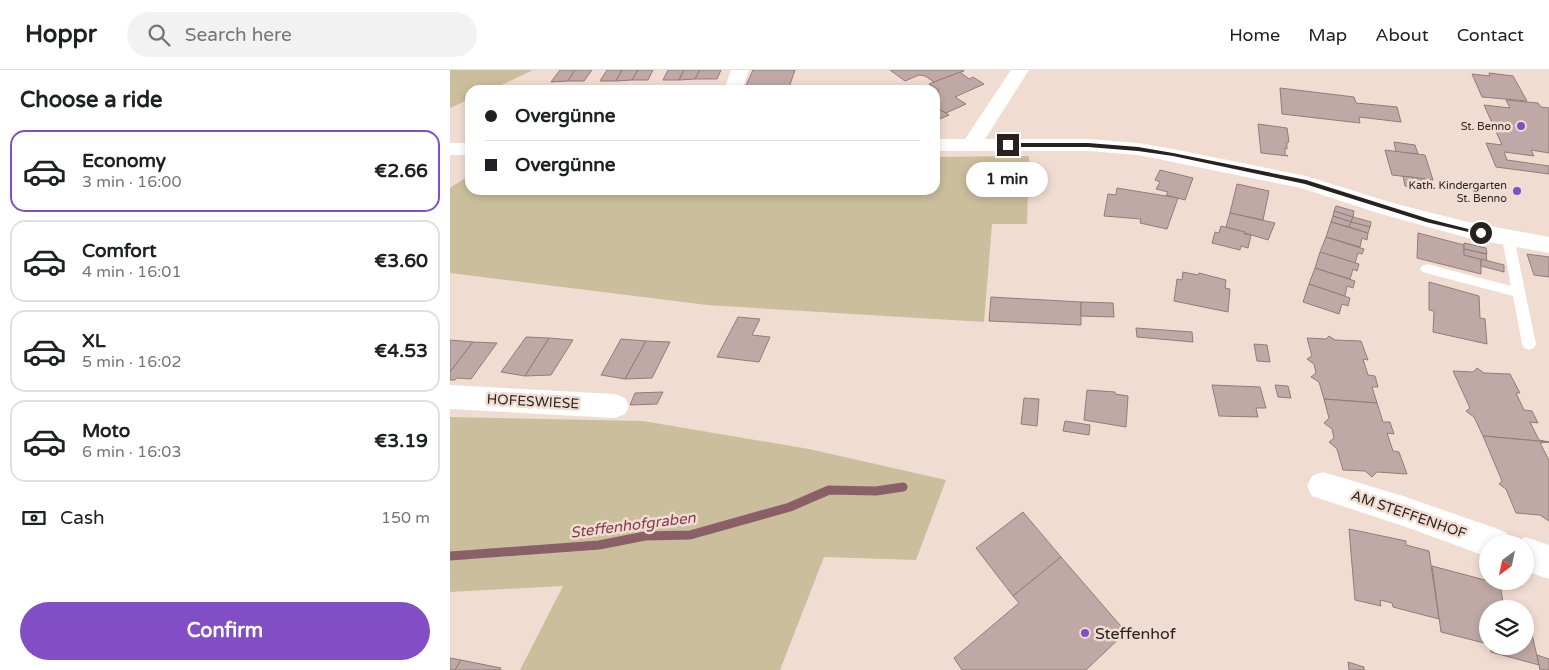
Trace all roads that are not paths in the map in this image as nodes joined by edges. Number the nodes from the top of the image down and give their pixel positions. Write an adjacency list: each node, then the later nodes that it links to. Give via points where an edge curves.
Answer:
1 (740, 70): 3 (street)
2 (1020, 70): 5 (street, via 975,138)
3 (735, 85)
4 (940, 145): 5 (street)
5 (975, 145): 8 (street, via 1088,145 1173,154 1306,182 1428,220)
6 (450, 148): 7 (street)
7 (465, 148)
8 (1508, 238): 9 (street); 11 (lane)
9 (1549, 245)
10 (1427, 269): 11 (lane)
11 (1519, 293): 12 (lane)
12 (1530, 344)
13 (450, 397): 14 (street, HOFESWIESE)
14 (616, 406)
15 (1323, 486): 16 (street, AM STEFFENHOF)
16 (1479, 538)
17 (1534, 557): 18 (street)
18 (1549, 562)

